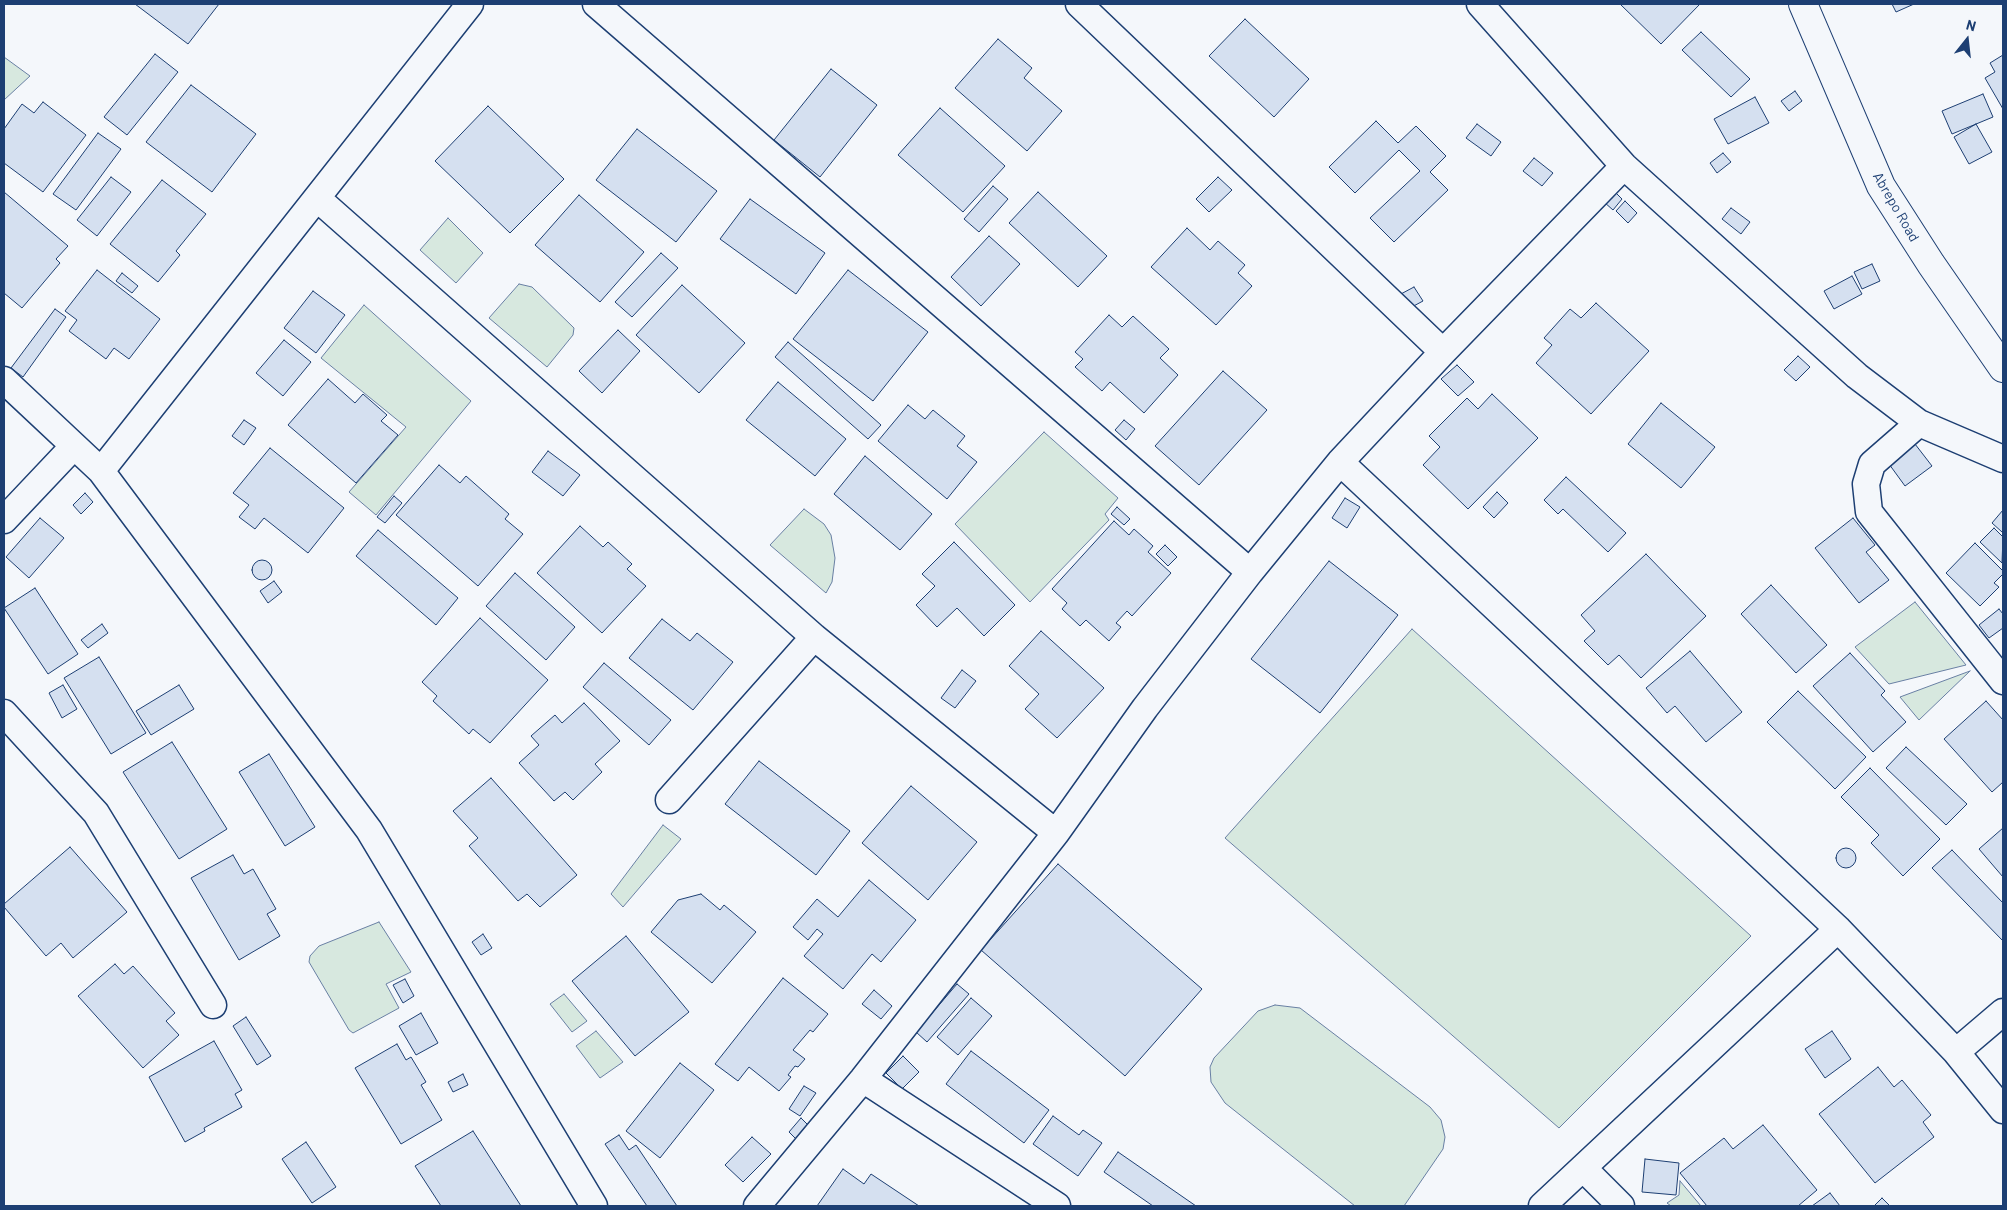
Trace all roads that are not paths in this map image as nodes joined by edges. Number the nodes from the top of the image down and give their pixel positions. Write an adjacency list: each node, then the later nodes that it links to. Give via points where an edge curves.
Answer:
1 (470, 4): 7 (street)
2 (596, 4): 17 (street)
3 (1079, 4): 8 (street)
4 (1480, 4): 6 (street)
5 (1803, 4): 9 (main road, Abrepo Road, via 1881,186)
6 (1624, 166): 8 (street); 11 (street, via 1857,376)
7 (318, 198): 15 (street); 18 (street)
8 (1443, 352): 14 (street)
9 (2003, 368)
10 (4, 380): 12 (street)
11 (1919, 423): 13 (street); 19 (street, via 1872,464 1866,484 1869,512)
12 (74, 446): 15 (street); 16 (street)
13 (2003, 459)
14 (1340, 462): 17 (street); 23 (street)
15 (101, 472): 30 (street, via 369,830)
16 (4, 520)
17 (1250, 572): 22 (street, via 1145,708)
18 (814, 637): 21 (street); 22 (street)
19 (2003, 681)
20 (4, 713): 24 (street, via 96,813)
21 (669, 800)
22 (1056, 833): 27 (street)
23 (1838, 929): 26 (street); 29 (street)
24 (213, 1005)
25 (2003, 1012): 26 (street)
26 (1956, 1052): 28 (street)
27 (863, 1079): 31 (street); 32 (street)
28 (2003, 1110)
29 (1583, 1168): 33 (street); 34 (street)
30 (594, 1206)
31 (756, 1206)
32 (1057, 1206)
33 (1542, 1206)
34 (1621, 1206)

